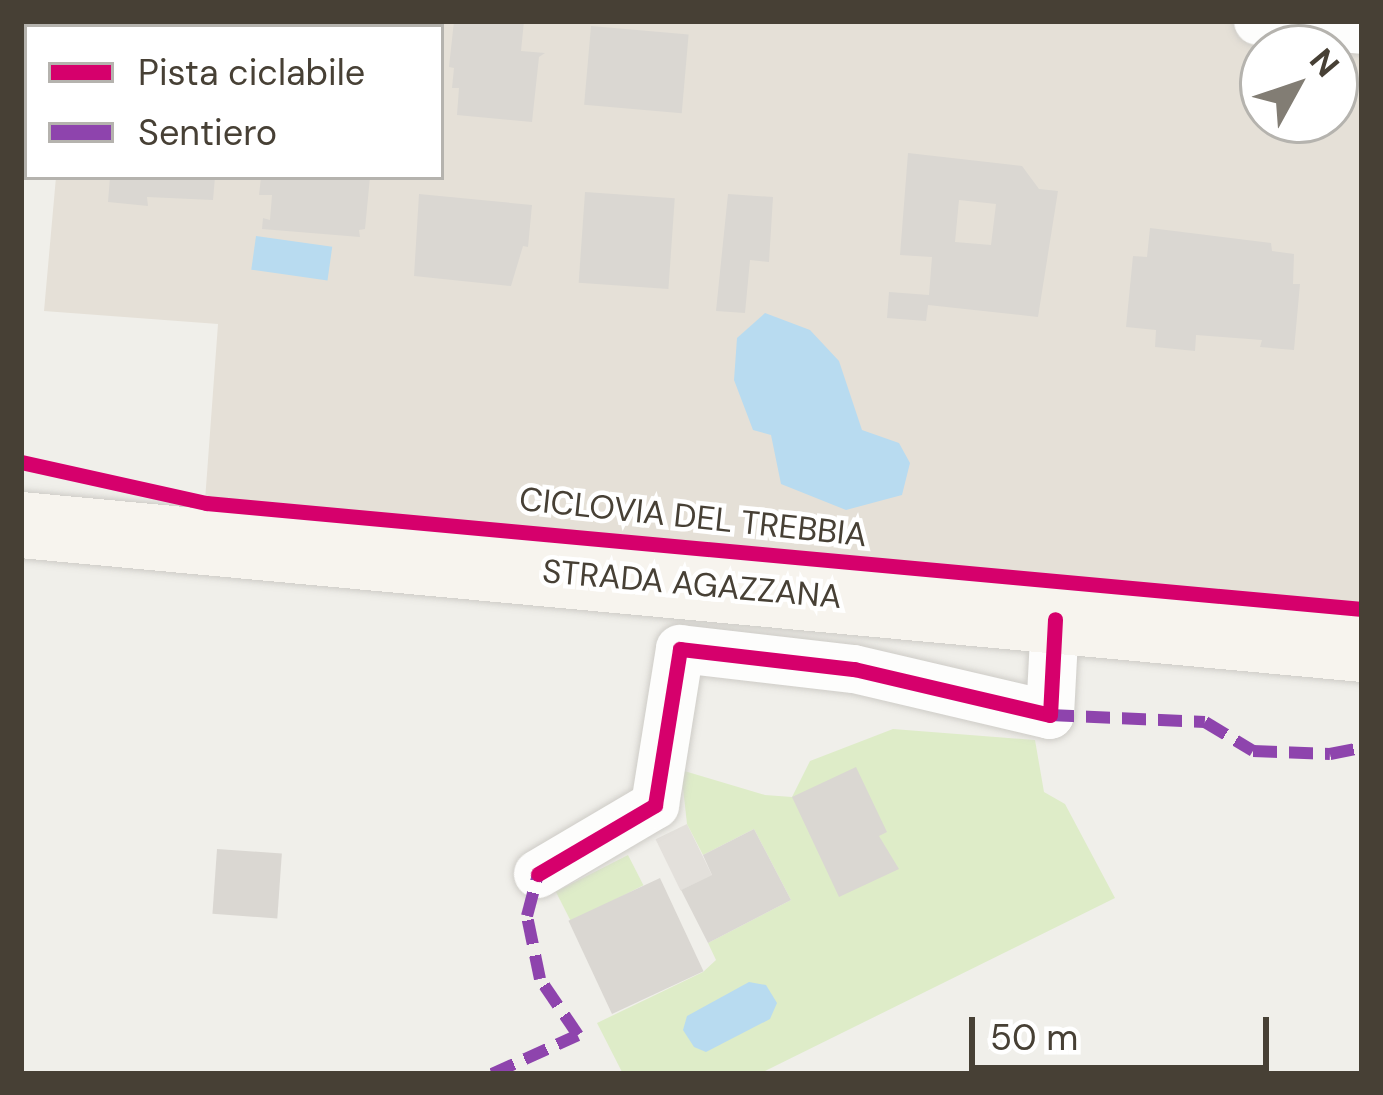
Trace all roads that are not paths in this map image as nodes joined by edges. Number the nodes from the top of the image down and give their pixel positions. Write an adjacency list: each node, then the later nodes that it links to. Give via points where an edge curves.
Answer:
1 (1275, 22): 2 (street)
2 (1362, 30)
3 (21, 525): 4 (main road, STRADA AGAZZANA)
4 (1054, 619): 5 (main road, STRADA AGAZZANA); 6 (street, via 1050,715 854,669 680,649 656,806)
5 (1362, 649)
6 (538, 874)

